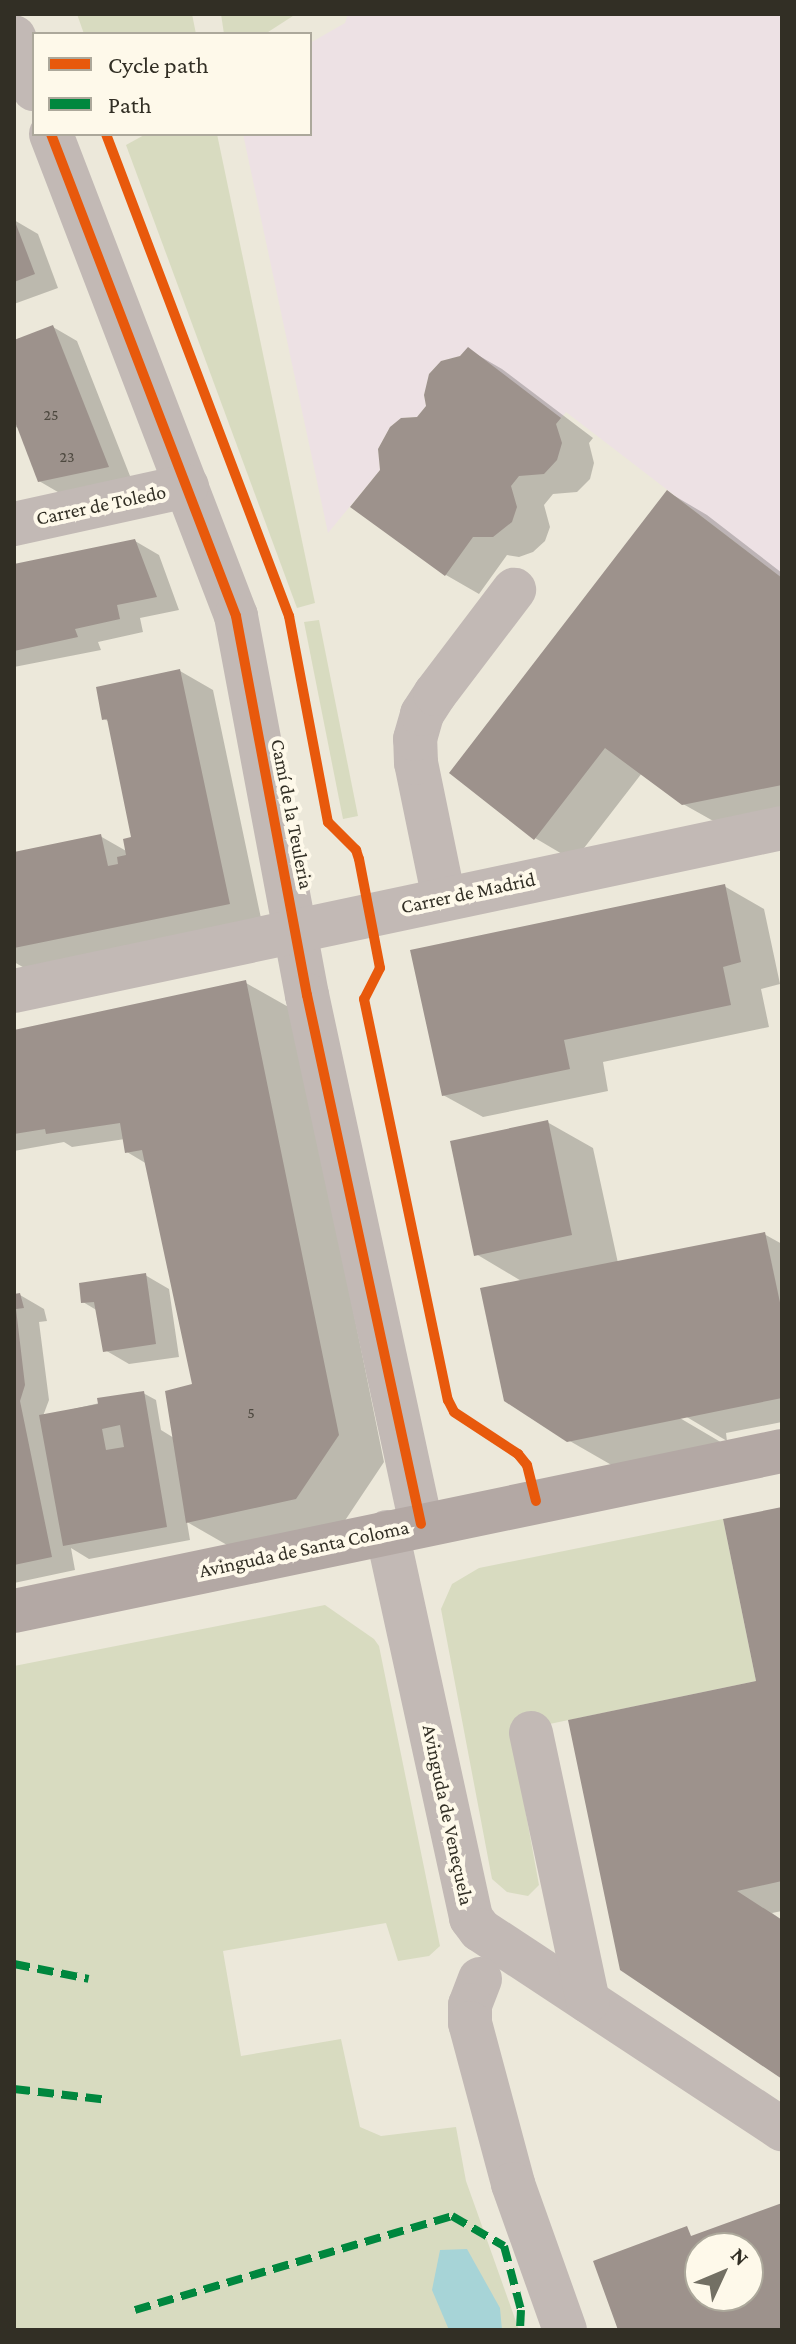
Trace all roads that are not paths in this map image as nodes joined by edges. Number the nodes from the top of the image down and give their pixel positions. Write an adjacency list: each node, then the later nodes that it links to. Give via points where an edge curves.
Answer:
1 (14, 37): 2 (street)
2 (32, 84)
3 (52, 136): 4 (street, Camí de la Teuleria)
4 (187, 486): 5 (street, Carrer de Toledo); 9 (street, Camí de la Teuleria, via 236,616)
5 (14, 524)
6 (514, 590): 8 (street, via 435,694 415,739)
7 (782, 828): 8 (street, Carrer de Madrid)
8 (444, 899): 9 (street, Carrer de Madrid)
9 (296, 930): 10 (street, Carrer de Madrid); 12 (street, Camí de la Teuleria)
10 (14, 991)
11 (782, 1451): 12 (main road, Avinguda de Santa Coloma)
12 (404, 1528): 13 (main road, Avinguda de Santa Coloma); 16 (street, Avinguda de Veneçuela, via 471,1918 480,1930)
13 (14, 1611)
14 (531, 1733): 16 (street)
15 (480, 1979): 18 (street, via 470,2023 513,2184)
16 (588, 2001): 17 (street, Avinguda de Veneçuela)
17 (782, 2129)
18 (565, 2330)

